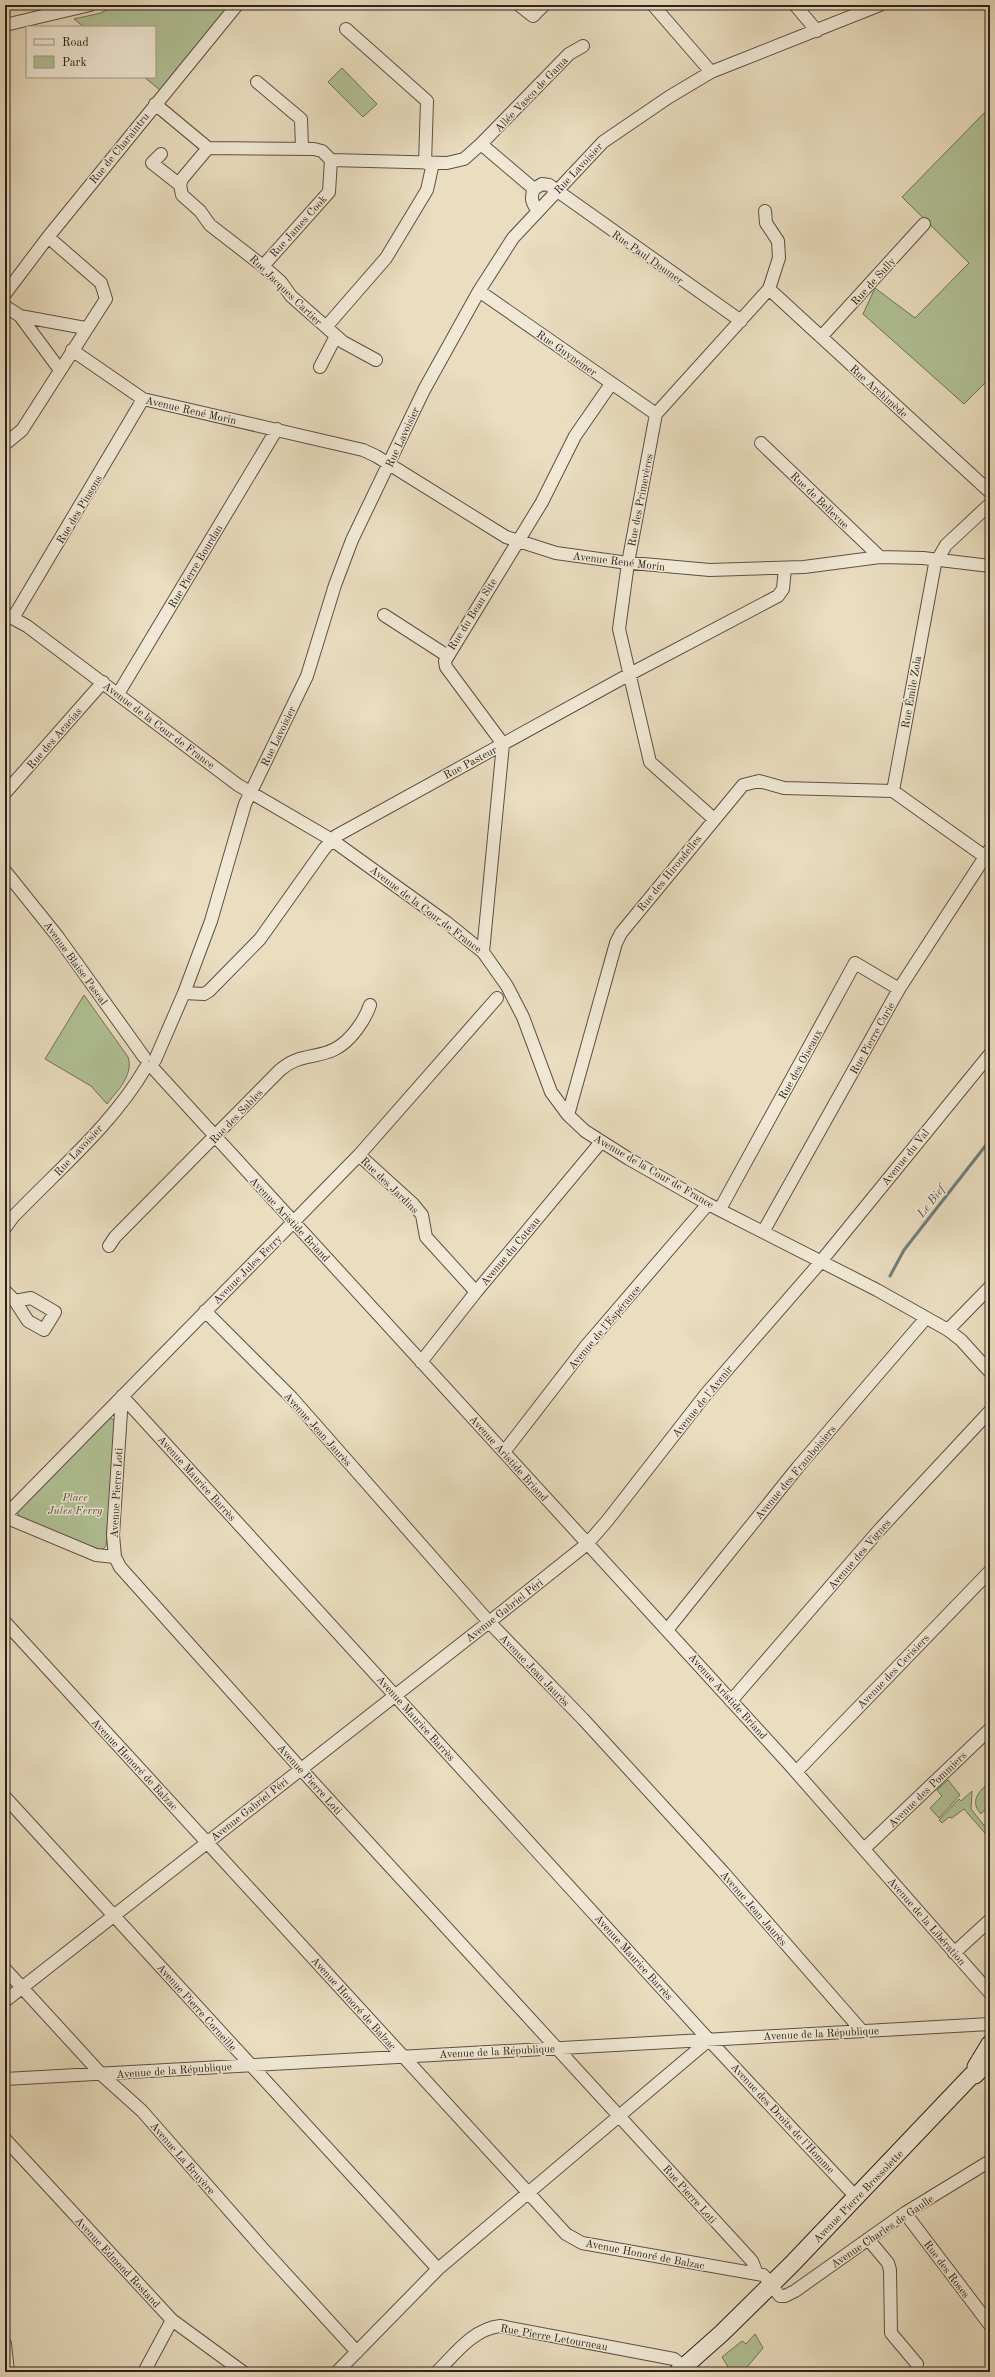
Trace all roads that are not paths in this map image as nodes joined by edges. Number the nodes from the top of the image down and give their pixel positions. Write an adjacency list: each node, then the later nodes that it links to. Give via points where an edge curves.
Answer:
1 (90, 5): 8 (street)
2 (237, 5): 14 (street, Rue de Charaintru)
3 (519, 5): 4 (street, via 533,16)
4 (544, 5)
5 (653, 5): 12 (street)
6 (795, 5): 10 (street)
7 (880, 5): 10 (street, Rue Lavoisier)
8 (5, 25)
9 (346, 29): 20 (street, Rue Jacques Cartier, via 427,101)
10 (817, 31): 12 (street, Rue Lavoisier)
11 (583, 46): 15 (street, Allée Vasco de Gama, via 569,54)
12 (711, 72): 23 (street, Rue Lavoisier, via 602,142)
13 (257, 82): 17 (street, via 301,119)
14 (155, 104): 16 (street); 27 (street, Rue de Charaintru)
15 (481, 144): 20 (street, Allée Vasco de Gama, via 464,159); 22 (street)
16 (208, 148): 17 (street); 21 (street, via 182,179)
17 (302, 148): 19 (street, via 322,151)
18 (161, 154): 21 (street, via 152,163)
19 (331, 160): 20 (street, Allée Vasco de Gama); 28 (street, Rue James Cook, via 329,192)
20 (429, 163): 35 (street, Rue Jacques Cartier, via 427,190 386,258)
21 (180, 185): 28 (street, Rue Jacques Cartier, via 182,195 200,211 210,225)
22 (534, 189): 23 (street, Rue Paul Doumer, via 542,184); 24 (street, via 531,196 532,204)
23 (557, 191): 24 (street, Rue Lavoisier); 34 (street, Rue Paul Doumer)
24 (538, 211): 30 (street, Rue Lavoisier, via 513,238)
25 (765, 212): 29 (street, via 766,223 778,242 779,258)
26 (924, 224): 38 (street, Rue de Sully)
27 (48, 237): 31 (street, Rue de Charaintru); 36 (street, via 101,283 105,291 106,299)
28 (263, 266): 35 (street, Rue Jacques Cartier, via 281,282 291,296)
29 (769, 289): 34 (street); 38 (street, Rue Archimède)
30 (480, 291): 43 (street, Rue Guynemer); 49 (street, Rue Lavoisier, via 424,390)
31 (5, 294)
32 (5, 306): 33 (street)
33 (20, 316): 36 (street); 42 (street)
34 (741, 321): 45 (street)
35 (326, 327): 37 (street, Rue Jacques Cartier)
36 (85, 328): 39 (street)
37 (336, 336): 40 (street, Rue Jacques Cartier); 41 (street)
38 (821, 337): 50 (street, Rue Archimède)
39 (72, 350): 42 (street); 44 (street, Avenue René Morin)
40 (376, 360)
41 (320, 367)
42 (60, 370): 47 (street, via 22,430)
43 (611, 384): 45 (street, Rue Guynemer); 52 (street, Rue du Beau Site, via 576,436 542,502)
44 (143, 400): 46 (street, Avenue René Morin); 59 (street, Rue des Pinsons)
45 (656, 414): 55 (street, Rue des Primevères)
46 (274, 434): 49 (street, Avenue René Morin, via 363,450); 63 (street, Rue Pierre Bourdan)
47 (5, 444)
48 (761, 444): 53 (street, Rue de Bellevue)
49 (389, 463): 52 (street, Avenue René Morin, via 440,497); 67 (street, Rue Lavoisier, via 352,540 335,585 307,676)
50 (990, 492)
51 (990, 504): 54 (street, Rue Émile Zola, via 946,546 939,554)
52 (517, 542): 55 (street, Avenue René Morin, via 556,553); 60 (street, Rue du Beau Site)
53 (880, 557): 54 (street, Avenue René Morin); 57 (street, Avenue René Morin)
54 (938, 560): 56 (street, Avenue René Morin); 65 (street, Rue Émile Zola, via 931,576)
55 (628, 563): 57 (street, Avenue René Morin, via 710,570); 61 (street, Rue des Primevères, via 619,629)
56 (990, 566)
57 (785, 568): 61 (street, Rue Pasteur, via 783,589 778,596)
58 (384, 615): 60 (street)
59 (9, 616): 62 (street, Avenue de la Cour de France, via 27,626)
60 (446, 655): 64 (street, Rue du Beau Site, via 446,667)
61 (630, 674): 64 (street, Rue Pasteur); 68 (street, Rue des Primevères, via 650,762)
62 (103, 682): 63 (street, Avenue de la Cour de France); 66 (street, Rue des Acacias)
63 (118, 694): 67 (street, Avenue de la Cour de France)
64 (503, 744): 69 (street, Rue Pasteur); 72 (street)
65 (893, 791): 68 (street, Rue des Hirondelles, via 784,788 753,781 743,786); 70 (street)
66 (5, 793)
67 (250, 793): 69 (street, Avenue de la Cour de France); 74 (street, Rue Lavoisier, via 211,921)
68 (714, 818): 79 (street, Rue des Hirondelles, via 621,933 616,943)
69 (332, 840): 72 (street, Avenue de la Cour de France, via 446,922); 74 (street, Rue Pasteur, via 260,939 209,991 204,994)
70 (987, 853): 73 (street, Rue Pierre Curie)
71 (5, 871): 78 (street, Avenue Blaise Pascal, via 58,937)
72 (483, 952): 79 (street, Avenue de la Cour de France, via 507,986 523,1017 546,1084)
73 (898, 989): 84 (street, Rue des Oiseaux, via 855,963); 87 (street, Rue Pierre Curie)
74 (184, 993): 78 (street, Rue Lavoisier)
75 (497, 998): 82 (street, Avenue Jules Ferry)
76 (370, 1004): 80 (street, Rue des Sables, via 367,1015 344,1044 328,1053 287,1064)
77 (990, 1054): 89 (street, Avenue du Val)
78 (150, 1063): 80 (street, Avenue Aristide Briand); 86 (street, Rue Lavoisier, via 109,1117)
79 (568, 1115): 81 (street, Avenue de la Cour de France)
80 (215, 1137): 85 (street, Avenue Aristide Briand); 88 (street, Rue des Sables)
81 (601, 1142): 83 (street, Avenue de la Cour de France); 92 (street, Avenue du Coteau)
82 (359, 1155): 85 (street, Avenue Jules Ferry); 92 (street, Rue des Jardins, via 413,1204 422,1215 426,1237)
83 (708, 1204): 84 (street, Avenue de la Cour de France); 101 (street, Avenue de l'Espérance, via 586,1346)
84 (720, 1209): 87 (street, Avenue de la Cour de France)
85 (294, 1222): 94 (street, Avenue Jules Ferry); 97 (street, Avenue Aristide Briand)
86 (5, 1228)
87 (763, 1232): 89 (street, Avenue de la Cour de France)
88 (109, 1246)
89 (821, 1262): 95 (street, Avenue de la Cour de France); 103 (street, Avenue de l'Avenir, via 706,1394)
90 (990, 1287): 96 (street)
91 (5, 1291): 93 (street)
92 (476, 1292): 97 (street, Avenue du Coteau)
93 (15, 1300)
94 (205, 1311): 99 (street, Avenue Jules Ferry); 107 (street, Avenue Jean Jaurès, via 292,1398)
95 (926, 1318): 96 (street, Avenue de la Cour de France); 108 (street, Avenue des Framboisiers, via 798,1467)
96 (948, 1330): 98 (street, Avenue de la Cour de France, via 961,1340)
97 (420, 1362): 101 (street, Avenue Aristide Briand)
98 (990, 1372)
99 (122, 1396): 102 (street, Avenue Jules Ferry); 104 (street, Avenue Pierre Loti, via 113,1535); 109 (street, Avenue Maurice Barrès)
100 (990, 1411): 110 (street, Avenue des Vignes, via 880,1528)
101 (504, 1452): 103 (street, Avenue Aristide Briand)
102 (5, 1517): 104 (street, via 96,1555)
103 (587, 1544): 107 (street, Avenue Gabriel Péri); 108 (street, Avenue Aristide Briand)
104 (115, 1557): 112 (street, Avenue Pierre Loti, via 130,1580)
105 (990, 1571): 113 (street, Avenue des Cerisiers)
106 (5, 1622): 115 (street, Avenue Honoré de Balzac)
107 (489, 1622): 109 (street, Avenue Gabriel Péri); 125 (street, Avenue Jean Jaurès, via 589,1725 723,1872)
108 (667, 1630): 110 (street, Avenue Aristide Briand)
109 (395, 1696): 112 (street, Avenue Gabriel Péri); 126 (street, Avenue Maurice Barrès)
110 (731, 1701): 113 (street, Avenue Aristide Briand)
111 (990, 1729): 116 (street, Avenue des Pommiers)
112 (301, 1768): 115 (street, Avenue Gabriel Péri); 128 (street, Avenue Pierre Loti)
113 (796, 1772): 116 (street, Avenue Aristide Briand)
114 (5, 1797): 117 (street, Avenue Pierre Corneille)
115 (207, 1842): 117 (street, Avenue Gabriel Péri); 129 (street, Avenue Honoré de Balzac)
116 (864, 1850): 119 (street, Avenue de la Libération)
117 (113, 1916): 121 (street, Avenue Gabriel Péri); 131 (street, Avenue Pierre Corneille)
118 (990, 1920): 119 (street)
119 (954, 1953): 122 (street, Avenue de la Libération)
120 (5, 1969): 121 (street, Avenue La Bruyère)
121 (22, 1987): 123 (street, Avenue Gabriel Péri); 132 (street, Avenue La Bruyère)
122 (990, 1993)
123 (5, 2001)
124 (990, 2024): 125 (street, Avenue de la République)
125 (862, 2031): 126 (street, Avenue de la République)
126 (709, 2040): 128 (street, Avenue de la République); 135 (street); 139 (street, Avenue des Droits de l'Homme)
127 (990, 2044): 133 (main road, Avenue Pierre Brossolette)
128 (556, 2047): 129 (street, Avenue de la République); 135 (street, Avenue Pierre Loti)
129 (402, 2056): 131 (street, Avenue de la République); 138 (street, Avenue Honoré de Balzac)
130 (990, 2059): 133 (main road, Avenue Pierre Brossolette)
131 (250, 2065): 132 (street, Avenue de la République); 142 (street, Avenue Pierre Corneille)
132 (102, 2075): 134 (street, Avenue de la République); 148 (street, Avenue La Bruyère, via 142,2111)
133 (972, 2075): 139 (main road, Avenue Pierre Brossolette)
134 (5, 2079)
135 (620, 2116): 138 (street); 143 (street, Rue Pierre Loti, via 752,2261)
136 (5, 2140): 144 (street, Avenue Edmond Rostand)
137 (990, 2161): 140 (street, Avenue Charles de Gaulle)
138 (528, 2193): 142 (street); 143 (street, Avenue Honoré de Balzac, via 566,2234 582,2243)
139 (856, 2197): 143 (main road, Avenue Pierre Brossolette, via 792,2264)
140 (905, 2213): 141 (street, Avenue Charles de Gaulle); 145 (street, Rue des Roses)
141 (868, 2239): 143 (street, Avenue Charles de Gaulle, via 785,2296 780,2296); 150 (street, via 888,2263 890,2270 891,2333)
142 (438, 2269): 148 (street)
143 (766, 2281): 146 (main road, Avenue Pierre Brossolette, via 742,2314); 149 (main road)
144 (172, 2320): 153 (street); 154 (street, Avenue Edmond Rostand)
145 (990, 2325)
146 (722, 2333): 149 (main road, via 710,2351); 151 (main road)
147 (5, 2344): 152 (street)
148 (357, 2352): 155 (street)
149 (711, 2356): 151 (main road)
150 (917, 2364)
151 (684, 2371): 156 (street, Rue Pierre Letourneau, via 674,2359 500,2326 490,2327 470,2340)
152 (8, 2372)
153 (144, 2372)
154 (243, 2372)
155 (337, 2372)
156 (437, 2372)

